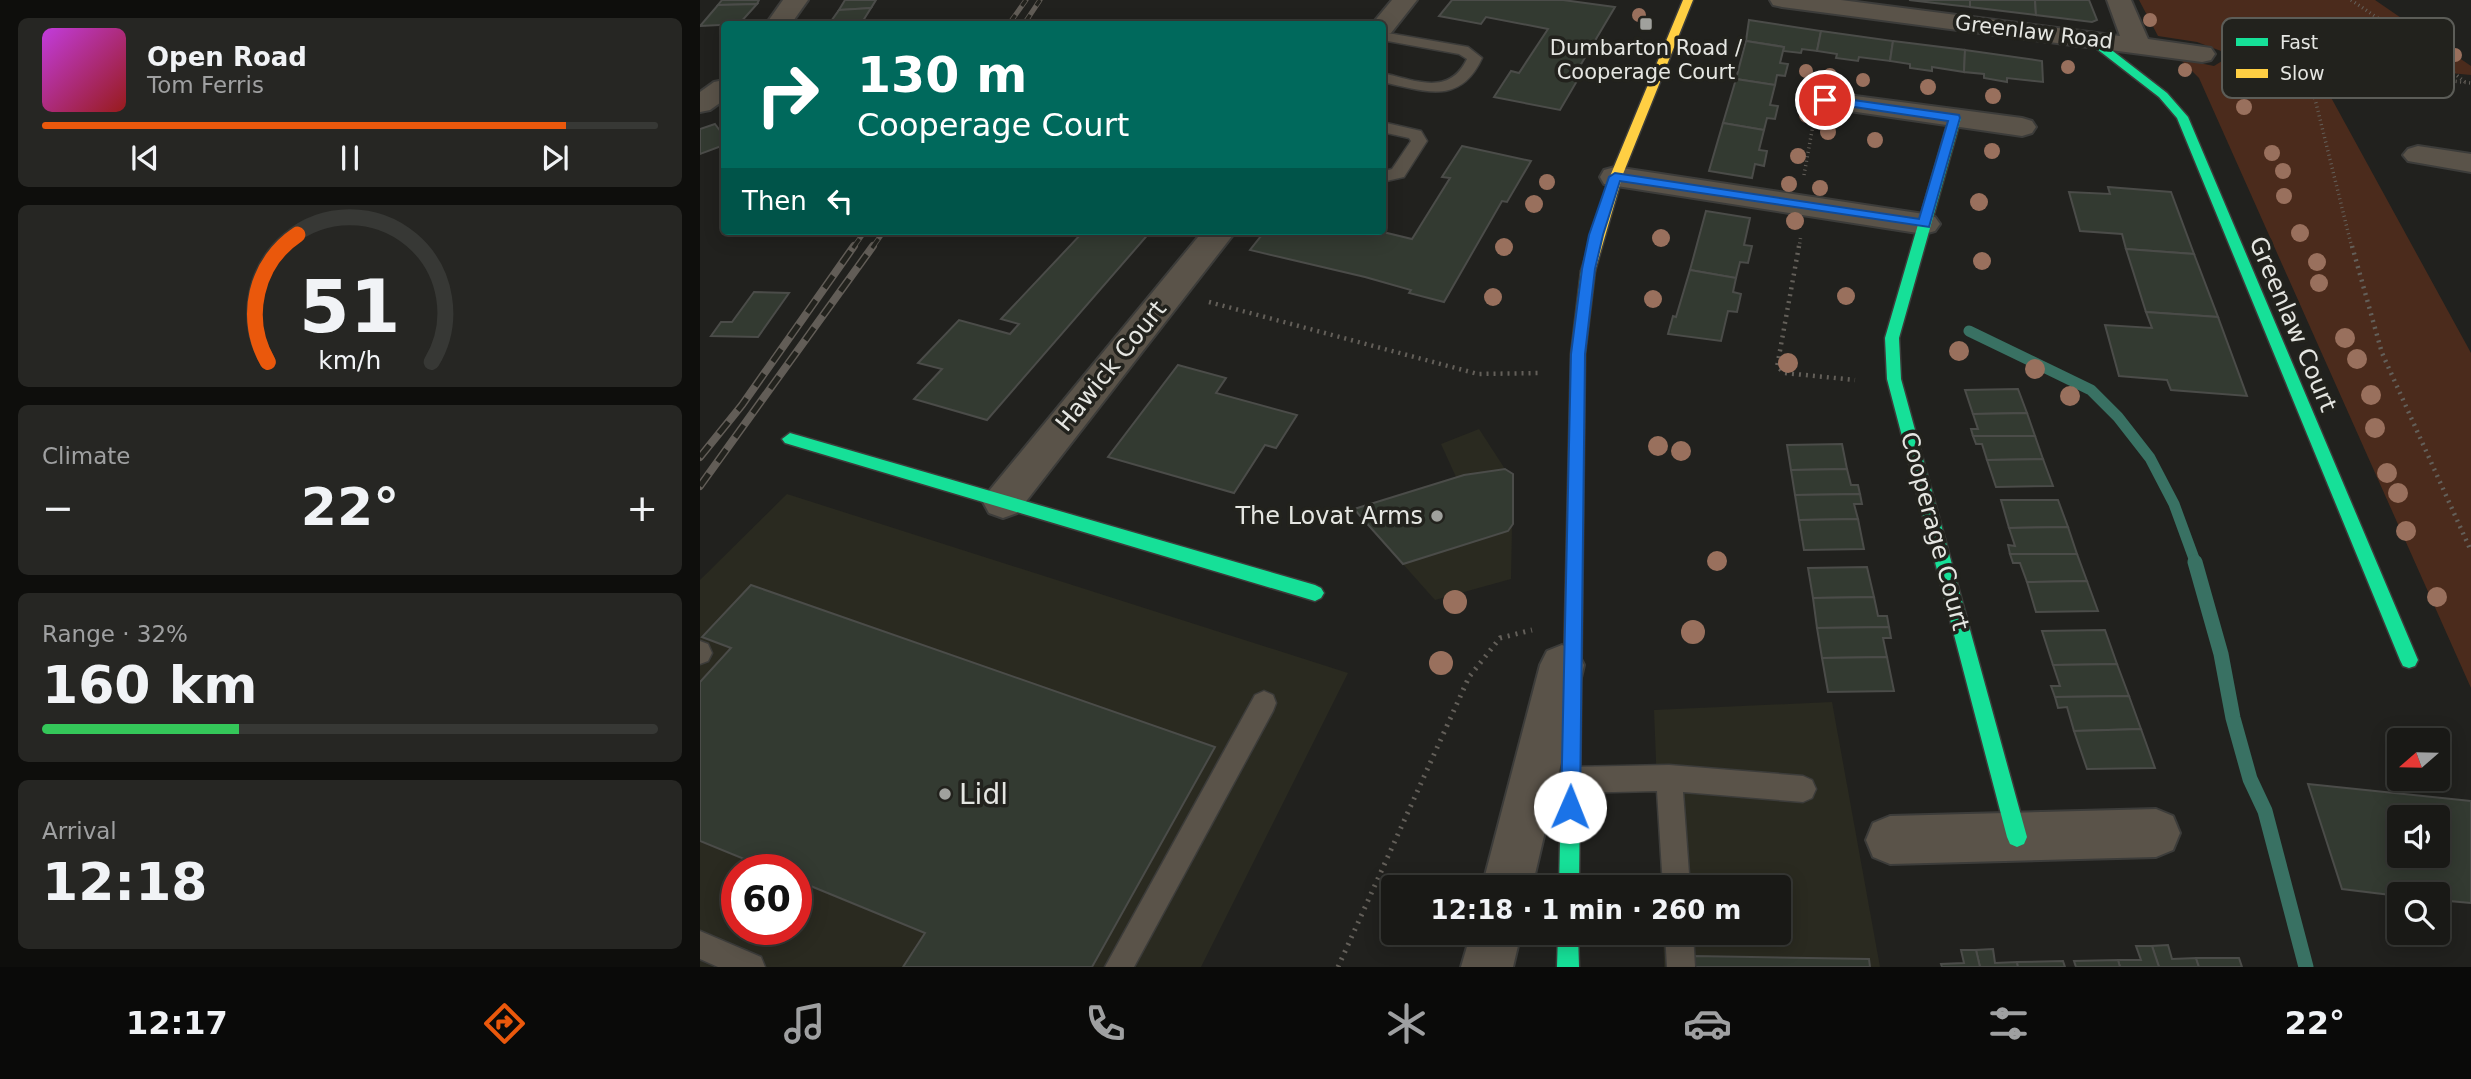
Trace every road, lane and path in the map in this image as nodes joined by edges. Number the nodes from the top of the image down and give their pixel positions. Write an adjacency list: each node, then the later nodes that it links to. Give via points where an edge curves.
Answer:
1 (796, 0): 8 (street)
2 (1405, 0): 9 (street)
3 (1688, 0): 30 (street)
4 (1782, 0): 11 (street, Greenlaw Road)
5 (2119, 0): 12 (street)
6 (2351, 0): 7 (path)
7 (2378, 18)
8 (780, 21)
9 (1386, 23)
10 (1386, 37): 16 (lane, via 1463,50 1475,58 1460,82 1450,88)
11 (2092, 40): 12 (street, Greenlaw Road); 42 (street, Greenlaw Court, via 2163,95 2182,117)
12 (2137, 45): 13 (street, Greenlaw Road)
13 (2202, 54): 14 (path)
14 (2222, 56)
15 (2454, 73): 18 (path)
16 (1386, 78)
17 (2454, 81): 18 (path)
18 (2465, 82): 19 (path)
19 (2471, 83)
20 (721, 90): 22 (street)
21 (2315, 98): 39 (path, via 2382,354)
22 (700, 104)
23 (1819, 110): 24 (street); 31 (path)
24 (1955, 118): 25 (street); 32 (street, Cooperage Court)
25 (2022, 127)
26 (1386, 128): 29 (lane, via 1415,134 1419,142 1398,173)
27 (2418, 155): 28 (street)
28 (2471, 163)
29 (1386, 176)
30 (1615, 177): 31 (street); 35 (street, via 1588,269)
31 (1801, 205): 32 (street); 36 (path, via 1804,220 1778,370 1838,380)
32 (1924, 224): 36 (street, Cooperage Court, via 1892,338)
33 (1217, 235): 34 (street, Hawick Court)
34 (1171, 292): 35 (path, via 1478,374); 38 (street, Hawick Court)
35 (1578, 373): 41 (street)
36 (1894, 379): 48 (street, Cooperage Court)
37 (790, 439): 38 (street)
38 (1003, 502): 40 (street)
39 (2471, 551)
40 (1315, 593)
41 (1574, 619): 45 (street); 50 (street); 59 (path, via 1500,638 1469,677)
42 (2409, 660)
43 (1264, 703): 58 (lane)
44 (1669, 778): 45 (lane); 46 (lane); 52 (lane)
45 (1571, 780): 51 (street)
46 (1803, 789)
47 (2156, 834): 48 (street)
48 (2017, 837): 49 (street)
49 (1890, 840)
50 (1510, 875)
51 (1569, 875)
52 (1675, 875)
53 (700, 945): 57 (lane)
54 (1493, 945): 60 (street)
55 (1568, 945): 61 (street)
56 (1680, 945): 62 (lane)
57 (751, 967)
58 (1119, 967)
59 (1338, 967)
60 (1487, 967)
61 (1568, 967)
62 (1681, 967)

